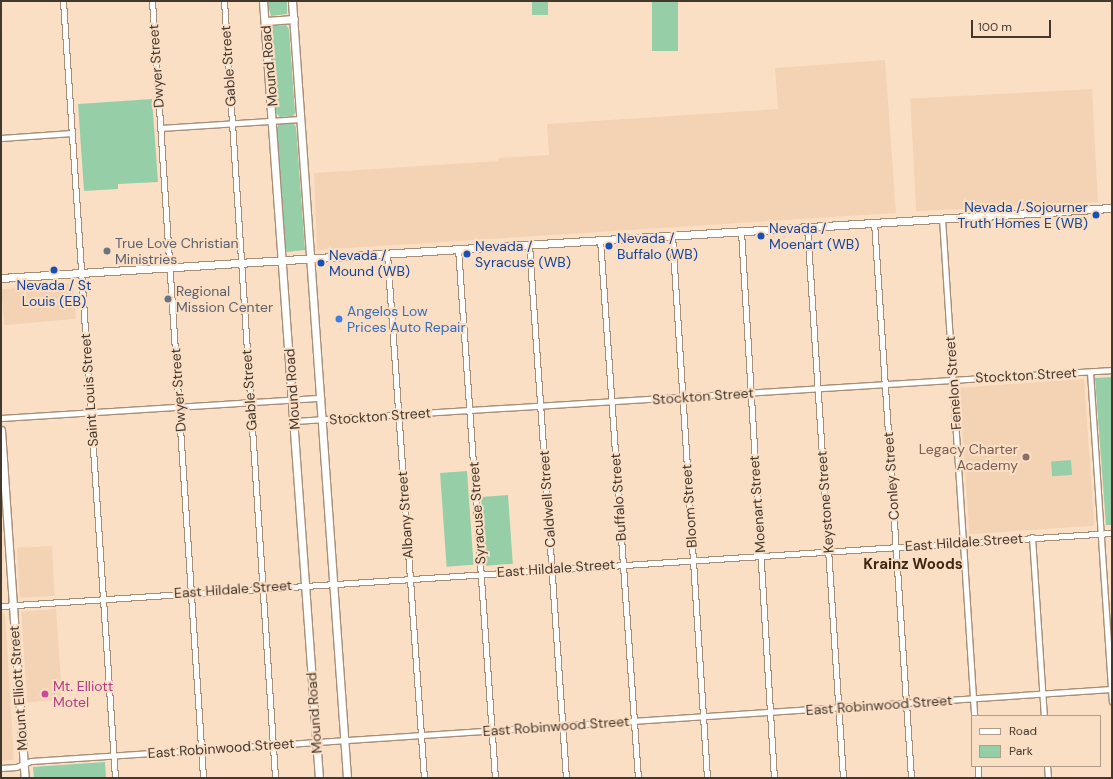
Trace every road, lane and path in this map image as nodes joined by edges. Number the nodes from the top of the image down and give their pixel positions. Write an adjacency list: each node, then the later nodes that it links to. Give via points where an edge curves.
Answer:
1 (63, 1): 12 (street, Saint Louis Street)
2 (152, 1): 11 (street, Dwyer Street)
3 (224, 1): 10 (street, Gable Street)
4 (263, 1): 7 (main road, Mound Road)
5 (292, 1): 6 (main road, Mound Road)
6 (294, 19): 7 (main road); 8 (main road, Mound Road)
7 (266, 21): 9 (main road, Mound Road)
8 (301, 119): 9 (street); 24 (main road, Mound Road)
9 (274, 121): 10 (street); 25 (main road, Mound Road)
10 (232, 124): 11 (street); 26 (street, Gable Street)
11 (160, 128): 27 (street, Dwyer Street)
12 (72, 134): 13 (street); 28 (street, Saint Louis Street)
13 (1, 138)
14 (1112, 208): 15 (main road)
15 (942, 218): 16 (main road); 32 (street, Fenelon Street)
16 (874, 222): 17 (main road); 33 (street, Conley Street)
17 (807, 226): 18 (main road); 34 (street, Keystone Street)
18 (741, 231): 19 (main road); 35 (street, Moenart Street)
19 (672, 235): 20 (main road); 36 (street, Bloom Street)
20 (600, 239): 21 (main road); 39 (street, Buffalo Street)
21 (529, 244): 22 (main road); 41 (street, Caldwell Street)
22 (458, 248): 23 (main road); 43 (street, Syracuse Street)
23 (387, 253): 24 (main road); 45 (street, Albany Street)
24 (311, 258): 25 (main road); 37 (main road, Mound Road)
25 (283, 260): 26 (main road); 38 (main road, Mound Road)
26 (241, 262): 27 (main road); 40 (street, Gable Street)
27 (170, 267): 28 (main road); 42 (street, Dwyer Street)
28 (82, 273): 29 (main road); 44 (street, Saint Louis Street)
29 (1, 278)
30 (1112, 370): 31 (street, Stockton Street)
31 (1090, 372): 32 (street, Stockton Street); 52 (street)
32 (952, 380): 33 (street, Stockton Street); 54 (street, Fenelon Street)
33 (885, 384): 34 (street, Stockton Street); 55 (street, Conley Street)
34 (817, 388): 35 (street, Stockton Street); 56 (street, Keystone Street)
35 (750, 393): 36 (street, Stockton Street); 57 (street, Moenart Street)
36 (682, 397): 39 (street, Stockton Street); 58 (street, Bloom Street)
37 (321, 398): 38 (street, Stockton Street); 47 (main road, Mound Road)
38 (293, 399): 40 (street, Stockton Street); 48 (main road, Mound Road)
39 (611, 401): 41 (street, Stockton Street); 59 (street, Buffalo Street)
40 (250, 402): 42 (street, Stockton Street); 65 (street, Gable Street)
41 (540, 406): 43 (street, Stockton Street); 60 (street, Caldwell Street)
42 (179, 407): 44 (street, Stockton Street); 66 (street, Dwyer Street)
43 (469, 410): 45 (street, Stockton Street); 61 (street, Syracuse Street)
44 (91, 413): 46 (street, Stockton Street); 67 (street, Saint Louis Street)
45 (398, 414): 47 (street, Stockton Street); 62 (street, Albany Street)
46 (1, 418)
47 (322, 419): 48 (street, Stockton Street); 63 (main road, Mound Road)
48 (294, 421): 64 (main road, Mound Road)
49 (1, 430): 50 (main road, Mount Elliott Street)
50 (3, 481): 68 (main road, Mount Elliott Street)
51 (1112, 533): 52 (street, East Hildale Street)
52 (1100, 534): 53 (street, East Hildale Street); 70 (street)
53 (1032, 537): 54 (street, East Hildale Street); 71 (street)
54 (963, 542): 55 (street, East Hildale Street); 72 (street, Fenelon Street)
55 (896, 546): 56 (street, East Hildale Street); 74 (street, Conley Street)
56 (828, 551): 57 (street, East Hildale Street); 75 (street, Keystone Street)
57 (760, 555): 58 (street, East Hildale Street); 76 (street, Moenart Street)
58 (693, 560): 59 (street, East Hildale Street); 79 (street, Bloom Street)
59 (623, 564): 60 (street, East Hildale Street); 80 (street, Buffalo Street)
60 (552, 568): 61 (street, East Hildale Street); 81 (street, Caldwell Street)
61 (481, 573): 62 (street, East Hildale Street); 82 (street, Syracuse Street)
62 (410, 578): 63 (street, East Hildale Street); 83 (street, Albany Street)
63 (334, 582): 64 (street, East Hildale Street); 84 (main road, Mound Road)
64 (305, 584): 65 (street, East Hildale Street); 85 (main road, Mound Road)
65 (263, 587): 66 (street, East Hildale Street); 86 (street, Gable Street)
66 (191, 592): 67 (street, East Hildale Street); 87 (street, Dwyer Street)
67 (103, 598): 68 (street, East Hildale Street); 88 (street, Saint Louis Street)
68 (12, 605): 69 (street, East Hildale Street); 89 (main road, Mount Elliott Street)
69 (1, 606)
70 (1112, 690): 71 (street, East Robinwood Street); 73 (street)
71 (1042, 694): 72 (street, East Robinwood Street); 78 (street)
72 (973, 698): 74 (street, East Robinwood Street); 77 (street, Fenelon Street)
73 (1112, 701)
74 (906, 703): 75 (street, East Robinwood Street); 106 (street, Conley Street)
75 (838, 708): 76 (street, East Robinwood Street); 105 (street, Keystone Street)
76 (770, 712): 79 (street, East Robinwood Street); 104 (street, Moenart Street)
77 (974, 715)
78 (1044, 715)
79 (703, 716): 80 (street, East Robinwood Street); 103 (street, Bloom Street)
80 (634, 721): 81 (street, East Robinwood Street); 102 (street, Buffalo Street)
81 (563, 725): 82 (street, East Robinwood Street); 101 (street, Caldwell Street)
82 (492, 730): 83 (street, East Robinwood Street); 100 (street, Syracuse Street)
83 (421, 735): 84 (street, East Robinwood Street); 99 (street, Albany Street)
84 (345, 740): 85 (street, East Robinwood Street); 98 (main road, Mound Road)
85 (316, 742): 86 (street, East Robinwood Street); 97 (main road, Mound Road)
86 (273, 745): 87 (street, East Robinwood Street); 96 (street, Gable Street)
87 (202, 750): 88 (street, East Robinwood Street); 95 (street, Dwyer Street)
88 (113, 755): 89 (street, East Robinwood Street, via 31,761); 94 (street, Saint Louis Street)
89 (24, 764): 92 (street, East Robinwood Street); 93 (main road, Mount Elliott Street)
90 (978, 767): 107 (street)
91 (1047, 767): 108 (street)
92 (1, 768)
93 (25, 778)
94 (115, 778)
95 (203, 778)
96 (275, 778)
97 (319, 778)
98 (347, 778)
99 (424, 778)
100 (495, 778)
101 (566, 778)
102 (638, 778)
103 (707, 778)
104 (774, 778)
105 (843, 778)
106 (910, 778)
107 (978, 778)
108 (1048, 778)

